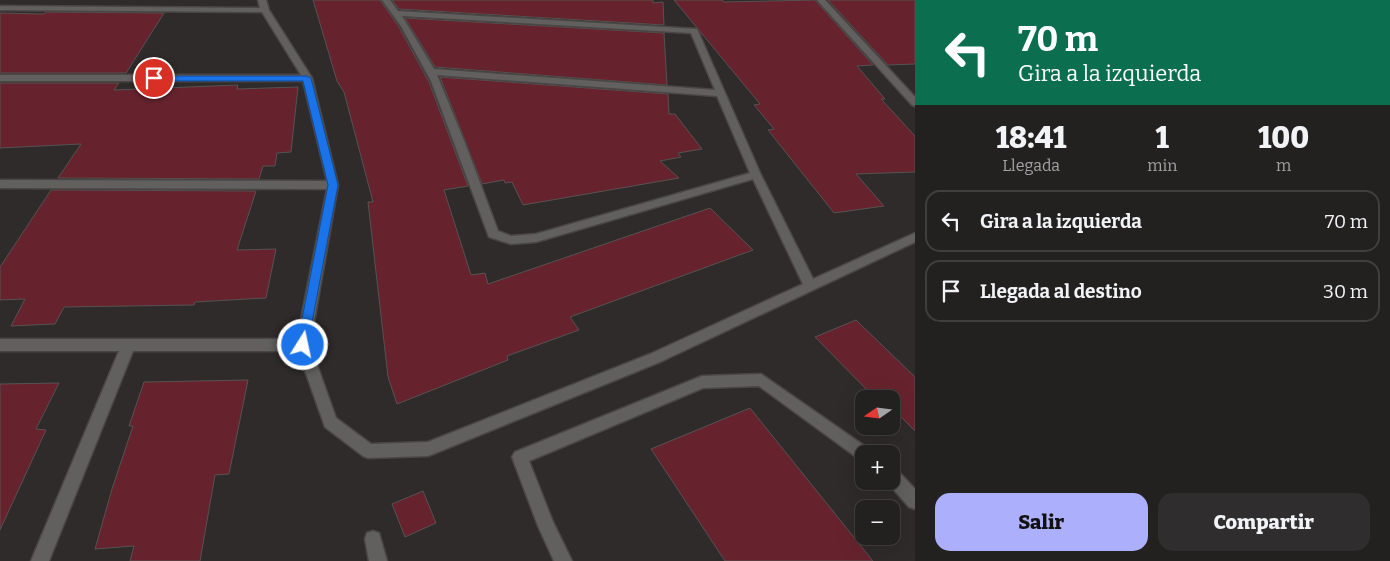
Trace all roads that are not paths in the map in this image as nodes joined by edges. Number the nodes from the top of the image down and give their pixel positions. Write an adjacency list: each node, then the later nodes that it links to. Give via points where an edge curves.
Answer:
1 (386, 0): 5 (street)
2 (821, 0): 10 (street)
3 (264, 5): 4 (street); 8 (street)
4 (0, 8)
5 (396, 12): 6 (street); 9 (street, via 694,30)
6 (433, 72): 9 (street); 11 (street, via 493,234 511,240 536,238)
7 (0, 78): 8 (street)
8 (307, 78): 13 (street)
9 (722, 93): 11 (street)
10 (915, 103)
11 (756, 175): 15 (street)
12 (0, 184): 13 (street)
13 (333, 185): 18 (street)
14 (915, 237): 15 (street)
15 (810, 286): 18 (street, via 655,358 428,449 368,451 330,422)
16 (0, 345): 17 (street)
17 (128, 345): 18 (street); 23 (street)
18 (303, 345)
19 (855, 447): 25 (street, via 762,380 702,382 520,456)
20 (900, 485): 21 (street)
21 (915, 501)
22 (373, 539): 24 (street)
23 (40, 561)
24 (378, 561)
25 (563, 561)

